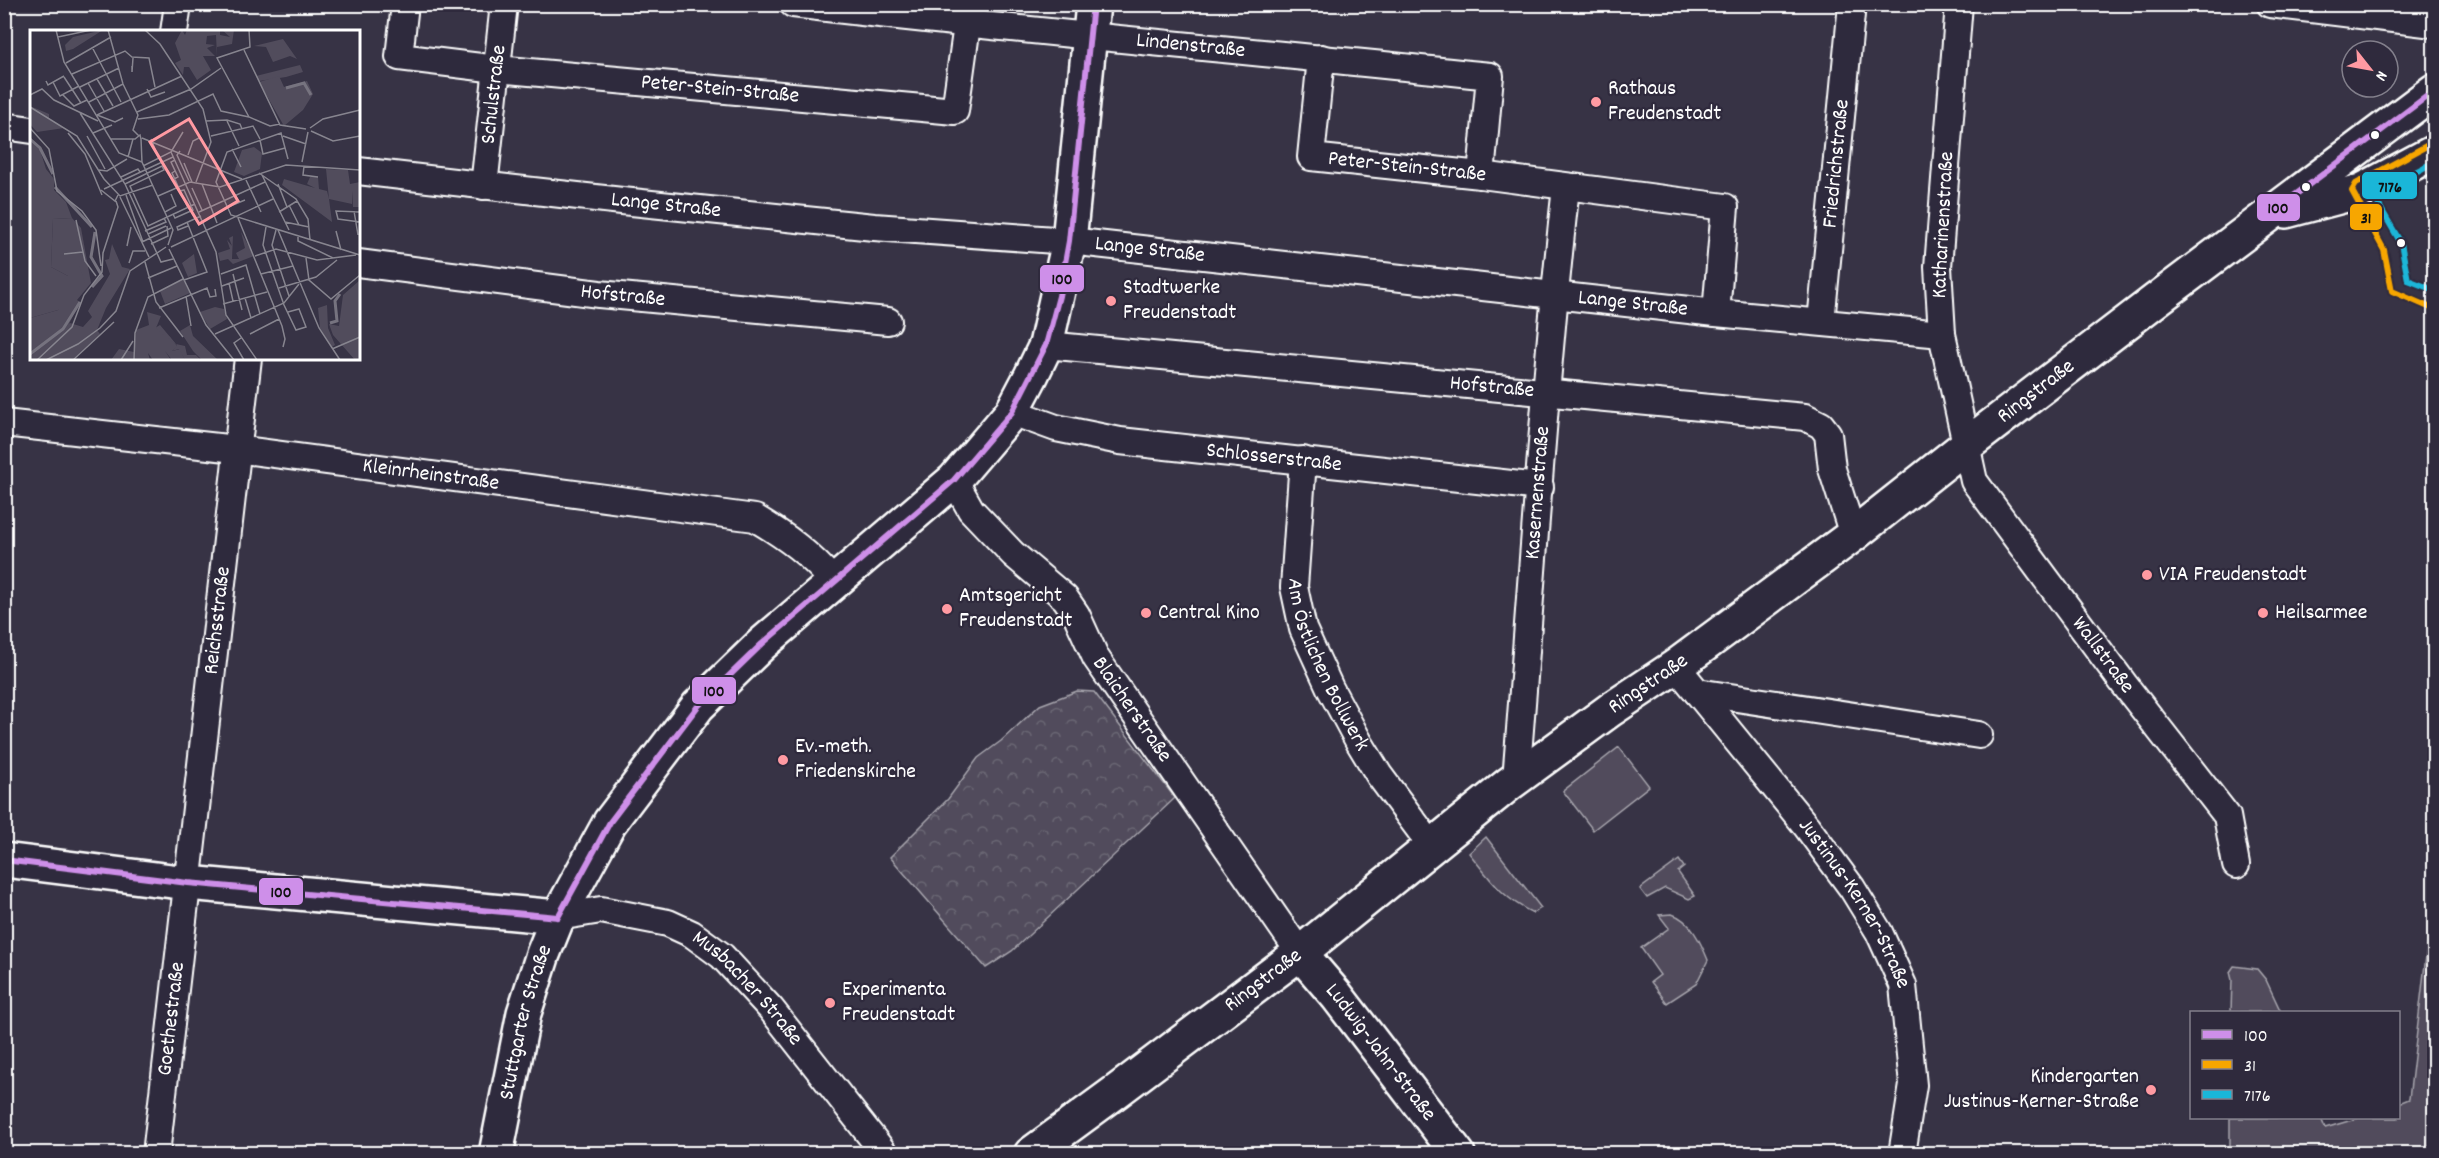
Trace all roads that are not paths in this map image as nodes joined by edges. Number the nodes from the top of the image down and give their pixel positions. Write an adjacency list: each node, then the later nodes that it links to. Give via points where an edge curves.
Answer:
1 (178, 4): 11 (street)
2 (405, 4): 13 (street, Peter-Stein-Straße, via 399,57)
3 (504, 4): 13 (street, Schulstraße)
4 (793, 4): 10 (street, Lindenstraße)
5 (1852, 4): 30 (street, Friedrichstraße)
6 (1959, 4): 31 (street, Katharinenstraße, via 1938,267)
7 (2286, 5): 9 (street)
8 (1091, 20): 10 (street, Lindenstraße); 12 (street, Lindenstraße); 25 (street, Stuttgarter Straße)
9 (2434, 24)
10 (967, 25): 13 (street, Peter-Stein-Straße, via 955,111)
11 (174, 30)
12 (1321, 58): 20 (street, Lindenstraße, via 1490,76); 20 (street, Peter-Stein-Straße, via 1311,157)
13 (497, 69): 21 (street, Schulstraße)
14 (2434, 91): 18 (street, Ringstraße)
15 (4, 126): 16 (street)
16 (30, 130)
17 (2434, 152): 23 (street, Ringstraße)
18 (2329, 170): 23 (street); 24 (street, Ringstraße)
19 (360, 171): 21 (street, Lange Straße)
20 (1481, 175): 22 (street, Peter-Stein-Straße)
21 (484, 186): 25 (street, Lange Straße, via 874,227)
22 (1566, 187): 27 (street, Kasernenstraße); 28 (street, via 1725,207)
23 (2361, 191): 24 (street, Ringstraße)
24 (2266, 216): 37 (street, Ringstraße)
25 (1069, 241): 27 (street, Lange Straße); 32 (street, Stuttgarter Straße)
26 (360, 263): 29 (street, Hofstraße, via 598,294)
27 (1554, 295): 28 (street, Lange Straße); 34 (street, Kasernenstraße)
28 (1716, 313): 30 (street, Lange Straße)
29 (888, 321)
30 (1821, 322): 31 (street, Lange Straße)
31 (1942, 334): 37 (street, Katharinenstraße)
32 (1046, 345): 34 (street, Hofstraße); 35 (street, Stuttgarter Straße)
33 (248, 360): 38 (street, Reichsstraße)
34 (1545, 392): 41 (street, Kasernenstraße); 42 (street, Hofstraße, via 1805,417 1821,424 1828,434 1833,469)
35 (1012, 412): 39 (street, Schlosserstraße, via 1056,428 1120,441); 40 (street, Stuttgarter Straße)
36 (4, 423): 38 (street, Kleinrheinstraße)
37 (1968, 444): 42 (street, Ringstraße); 50 (street, Wallstraße, via 1974,481 2227,816)
38 (236, 448): 43 (street, Kleinrheinstraße, via 755,518 789,538); 51 (street, Reichsstraße)
39 (1303, 460): 41 (street, Schlosserstraße); 48 (street, Am Östlichen Bollwerk, via 1294,587 1303,629 1359,742)
40 (954, 480): 43 (street, Stuttgarter Straße); 53 (street, Blaicherstraße, via 971,510 1013,554 1065,598 1096,658)
41 (1540, 487): 47 (street, Kasernenstraße)
42 (1853, 535): 44 (street, Ringstraße)
43 (834, 582): 52 (street, Stuttgarter Straße, via 698,706 610,822)
44 (1676, 666): 45 (street, Justinus-Kerner-Straße); 47 (street, Ringstraße)
45 (1696, 692): 46 (street); 59 (street, Justinus-Kerner-Straße, via 1807,826 1889,952 1903,985 1912,1085)
46 (1978, 735)
47 (1516, 780): 48 (street, Ringstraße)
48 (1431, 845): 53 (street, Ringstraße)
49 (4, 860): 51 (street)
50 (2236, 865)
51 (188, 883): 52 (street); 54 (street, Goethestraße)
52 (558, 917): 55 (street, Stuttgarter Straße, via 524,1012); 56 (street, Musbacher Straße, via 601,910 658,921 692,934 722,956 771,1009)
53 (1300, 952): 57 (street, Ringstraße); 58 (street, Ludwig-Jahn-Straße)
54 (156, 1154)
55 (496, 1154)
56 (885, 1154)
57 (1031, 1154)
58 (1458, 1154)
59 (1902, 1154)

